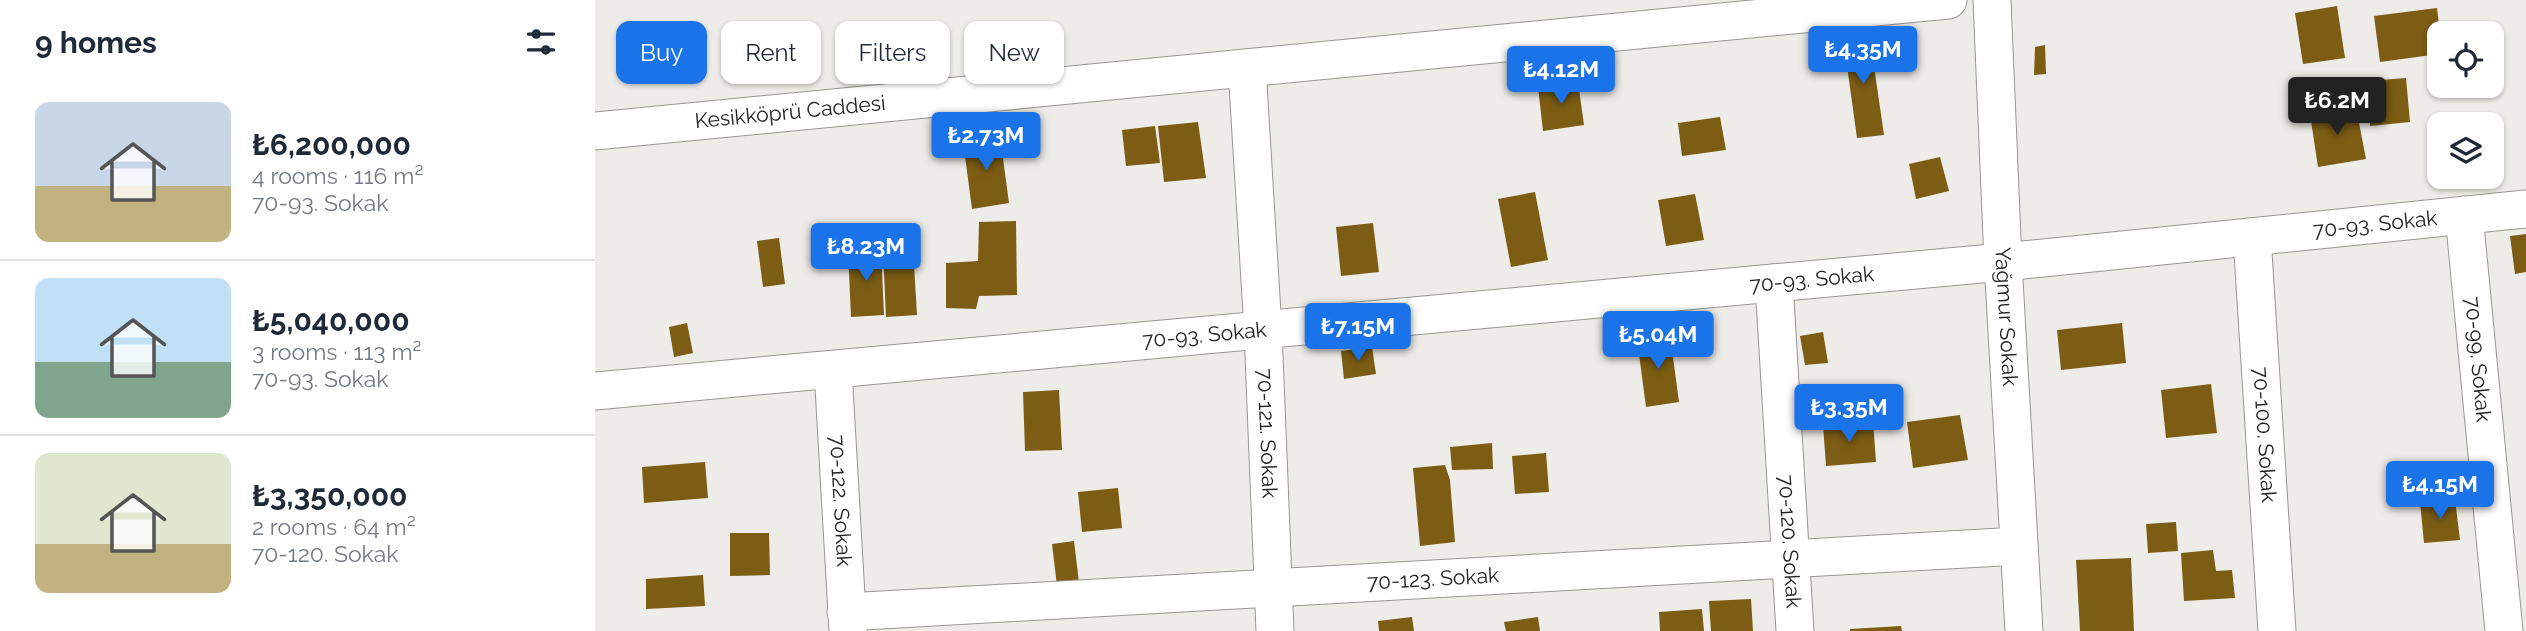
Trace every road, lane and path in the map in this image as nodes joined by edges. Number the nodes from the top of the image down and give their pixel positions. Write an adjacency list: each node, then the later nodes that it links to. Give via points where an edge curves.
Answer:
1 (1948, 0): 3 (street, Kesikköprü Caddesi)
2 (1992, 0): 8 (street, Yağmur Sokak)
3 (1247, 68): 4 (street, Kesikköprü Caddesi); 10 (street, 70-121. Sokak)
4 (595, 131)
5 (2526, 209): 6 (street, 70-93. Sokak)
6 (2464, 215): 7 (street, 70-93. Sokak); 21 (street, 70-99. Sokak)
7 (2252, 237): 8 (street, 70-93. Sokak); 20 (street, 70-100. Sokak)
8 (2003, 262): 9 (street, 70-93. Sokak); 13 (street, Yağmur Sokak)
9 (1774, 283): 10 (street, 70-93. Sokak); 14 (street, 70-120. Sokak)
10 (1263, 330): 11 (street, 70-93. Sokak); 15 (street, 70-121. Sokak)
11 (833, 369): 12 (street, 70-93. Sokak); 16 (street, 70-122. Sokak)
12 (595, 391)
13 (2019, 545): 14 (street, 70-123. Sokak); 19 (street, Yağmur Sokak)
14 (1790, 558): 15 (street, 70-123. Sokak); 18 (street, 70-120. Sokak)
15 (1273, 588): 16 (street, 70-123. Sokak); 17 (street, 70-121. Sokak)
16 (847, 622)
17 (1275, 631)
18 (1795, 631)
19 (2024, 631)
20 (2277, 631)
21 (2504, 631)

